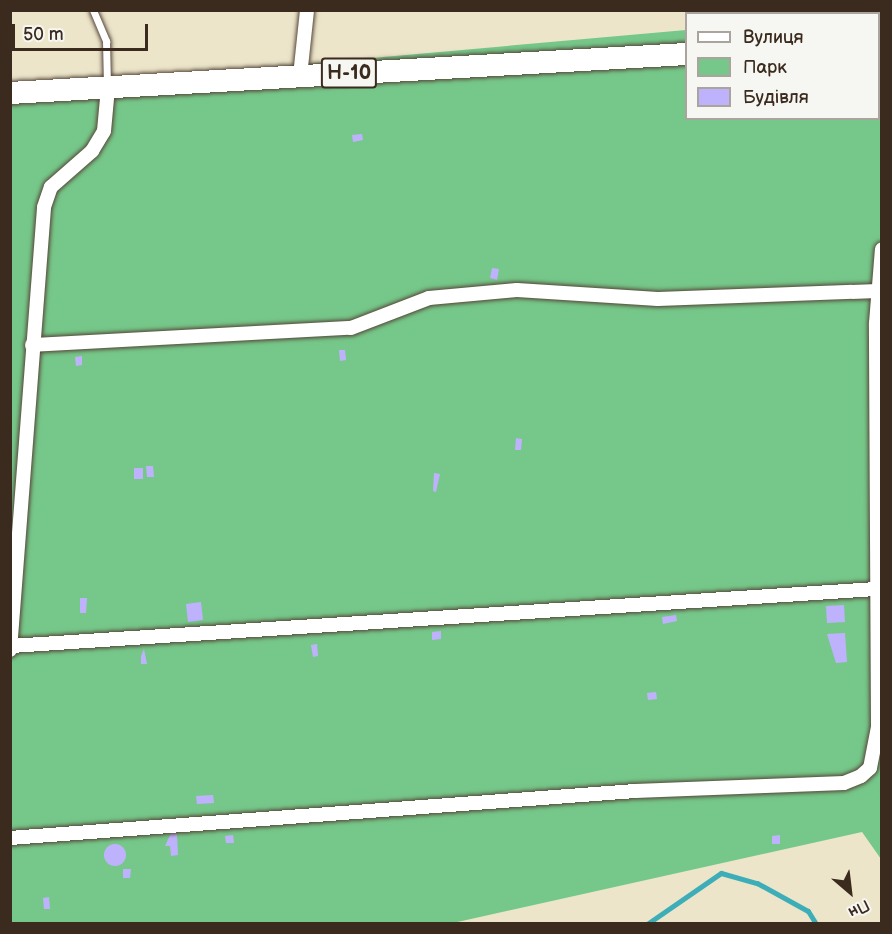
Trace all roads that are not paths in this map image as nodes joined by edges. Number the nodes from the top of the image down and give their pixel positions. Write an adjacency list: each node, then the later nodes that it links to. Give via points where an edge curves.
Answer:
1 (93, 10): 5 (lane, via 106,41)
2 (307, 10): 4 (street)
3 (685, 54): 4 (main road, Н-10)
4 (300, 76): 5 (main road, Н-10)
5 (108, 88): 6 (main road, Н-10); 9 (street, via 104,131 92,151 51,187 44,207 40,305)
6 (10, 93)
7 (882, 249): 8 (street)
8 (878, 291): 9 (street, via 658,299 517,290 429,298 351,328); 10 (street)
9 (32, 345): 11 (street)
10 (877, 589): 11 (street); 13 (street, via 874,755 870,768 844,783 611,793)
11 (11, 646): 12 (street)
12 (10, 651)
13 (10, 838)

